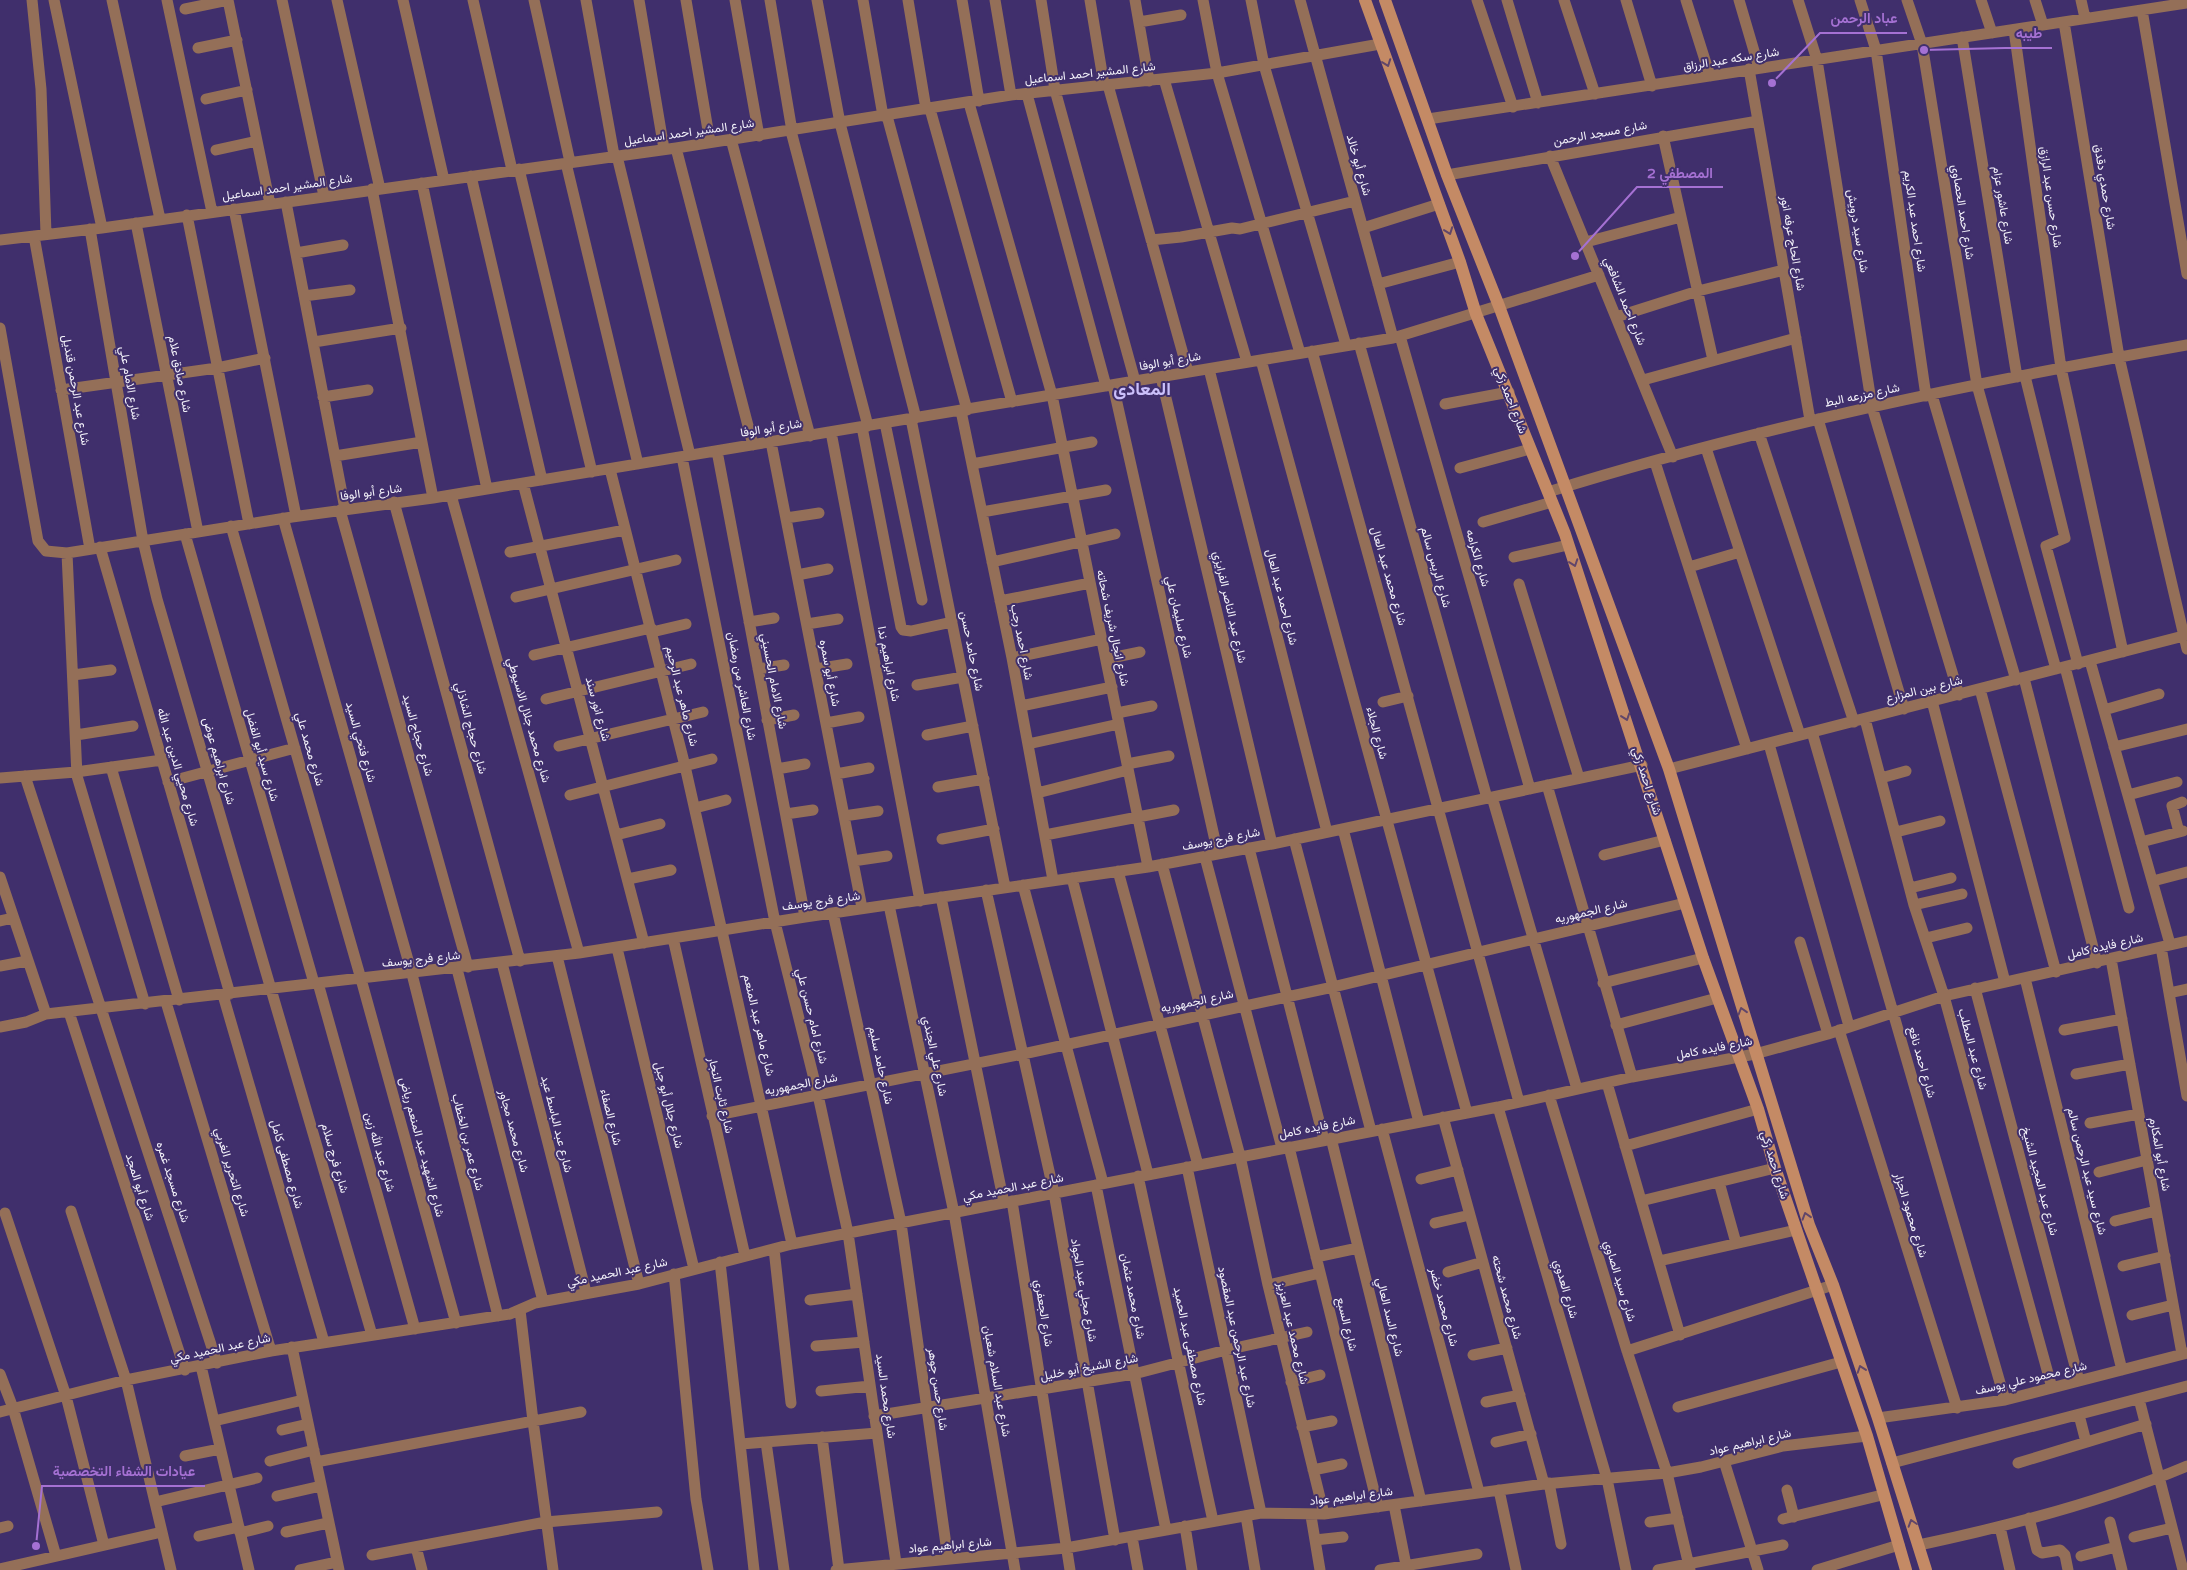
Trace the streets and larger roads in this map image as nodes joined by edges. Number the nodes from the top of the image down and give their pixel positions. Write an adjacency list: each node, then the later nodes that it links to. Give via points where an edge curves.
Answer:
1 (32, 0): 115 (street, شارع عبد الرحمن قنديل, via 41,89)
2 (54, 0): 111 (street)
3 (112, 0): 108 (street)
4 (167, 0): 104 (street)
5 (228, 0): 43 (street); 52 (street)
6 (282, 0): 98 (street)
7 (337, 0): 97 (street)
8 (403, 0): 95 (street)
9 (473, 0): 92 (street)
10 (534, 0): 91 (street)
11 (586, 0): 89 (street, شارع العاشر من رمضان)
12 (638, 0): 87 (street)
13 (686, 0): 86 (street)
14 (735, 0): 82 (street)
15 (770, 0): 81 (street)
16 (817, 0): 80 (street, شارع حامد حسن)
17 (863, 0): 77 (street, شارع احمد رجب)
18 (908, 0): 76 (street)
19 (962, 0): 73 (street, شارع انجال شريف شحاته)
20 (995, 0): 71 (street)
21 (1041, 0): 68 (street)
22 (1090, 0): 65 (street)
23 (1135, 0): 46 (street)
24 (1203, 0): 61 (street)
25 (1251, 0): 59 (street)
26 (1300, 0): 57 (street, شارع أبو خالد)
27 (1365, 0): 53 (street, شارع احمد زكي)
28 (1385, 0): 78 (street, شارع احمد زكي)
29 (1477, 0): 75 (street)
30 (1507, 0): 74 (street)
31 (1564, 0): 70 (street)
32 (1626, 0): 66 (street)
33 (1686, 0): 62 (street)
34 (1739, 0): 60 (street, شارع الحاج عرفه انور)
35 (1798, 0): 58 (street, شارع سيد درويش)
36 (1860, 0): 56 (street, شارع احمد عبد الكريم)
37 (1907, 0): 54 (street, شارع احمد الحصاوي)
38 (1982, 0): 50 (street)
39 (2034, 0): 48 (street)
40 (2081, 0): 45 (street)
41 (2183, 2): 42 (street, شارع سكه عبد الرزاق)
42 (2134, 7): 45 (street, شارع سكه عبد الرزاق); 123 (street)
43 (185, 9)
44 (1181, 15): 46 (street)
45 (2085, 18): 47 (street, شارع سكه عبد الرزاق)
46 (1139, 22): 64 (street)
47 (2064, 22): 48 (street, شارع سكه عبد الرزاق); 142 (street, شارع حمدي دقدق)
48 (2043, 25): 49 (street, شارع سكه عبد الرزاق)
49 (2014, 30): 50 (street, شارع سكه عبد الرزاق); 148 (street, شارع حسن عبد الرازق)
50 (1992, 33): 51 (street, شارع سكه عبد الرزاق)
51 (1962, 37): 54 (street, شارع سكه عبد الرزاق); 152 (street, شارع عاشور عزام)
52 (237, 40): 55 (street); 67 (street)
53 (1380, 44): 57 (street, شارع المشير احمد اسماعيل); 102 (street, شارع احمد زكي, one-way to 102)
54 (1922, 44): 56 (street, شارع سكه عبد الرزاق); 157 (street, شارع احمد الحصاوي)
55 (198, 48)
56 (1876, 50): 58 (street, شارع سكه عبد الرزاق); 163 (street, شارع احمد عبد الكريم)
57 (1314, 56): 59 (street, شارع المشير احمد اسماعيل); 99 (street, شارع أبو خالد)
58 (1817, 60): 60 (street, شارع سكه عبد الرزاق); 167 (street, شارع سيد درويش)
59 (1264, 65): 61 (street, شارع المشير احمد اسماعيل); 105 (street)
60 (1754, 69): 62 (street, شارع سكه عبد الرزاق); 79 (street, شارع الحاج عرفه انور)
61 (1217, 73): 63 (street, شارع المشير احمد اسماعيل); 110 (street)
62 (1710, 76): 66 (street, شارع سكه عبد الرزاق)
63 (1164, 79): 64 (street, شارع المشير احمد اسماعيل); 114 (street)
64 (1149, 81): 65 (street, شارع المشير احمد اسماعيل)
65 (1106, 85): 68 (street, شارع المشير احمد اسماعيل); 117 (street)
66 (1652, 86): 70 (street, شارع سكه عبد الرزاق)
67 (247, 90): 72 (street); 85 (street)
68 (1055, 90): 69 (street, شارع المشير احمد اسماعيل); 155 (street)
69 (1027, 94): 71 (street, شارع المشير احمد اسماعيل); 158 (street, شارع سليمان علي)
70 (1595, 94): 74 (street, شارع سكه عبد الرزاق)
71 (1011, 95): 73 (street, شارع المشير احمد اسماعيل)
72 (206, 99)
73 (974, 102): 76 (street, شارع المشير احمد اسماعيل); 162 (street, شارع انجال شريف شحاته)
74 (1538, 103): 75 (street, شارع سكه عبد الرزاق)
75 (1513, 107): 78 (street, شارع سكه عبد الرزاق)
76 (928, 109): 77 (street, شارع المشير احمد اسماعيل); 165 (street)
77 (885, 116): 80 (street, شارع المشير احمد اسماعيل); 168 (street, شارع احمد رجب)
78 (1428, 120): 93 (street, شارع احمد زكي)
79 (1758, 121): 83 (street, شارع مسجد الرحمن); 122 (street, شارع الحاج عرفه انور)
80 (840, 123): 81 (street, شارع المشير احمد اسماعيل); 169 (street, شارع حامد حسن)
81 (792, 131): 82 (street, شارع المشير احمد اسماعيل); 172 (street)
82 (759, 136): 84 (street, شارع المشير احمد اسماعيل)
83 (1663, 136): 90 (street, شارع مسجد الرحمن); 107 (street)
84 (731, 140): 86 (street, شارع المشير احمد اسماعيل); 175 (street)
85 (257, 141): 88 (street); 101 (street)
86 (710, 142): 87 (street, شارع المشير احمد اسماعيل)
87 (670, 148): 89 (street, شارع المشير احمد اسماعيل); 179 (street)
88 (216, 150)
89 (615, 156): 91 (street, شارع المشير احمد اسماعيل); 185 (street, شارع العاشر من رمضان)
90 (1550, 156): 93 (street, شارع مسجد الرحمن); 118 (street, شارع احمد الشافعي)
91 (568, 162): 92 (street, شارع المشير احمد اسماعيل); 188 (street)
92 (516, 170): 94 (street, شارع المشير احمد اسماعيل); 192 (street)
93 (1447, 175): 129 (street, شارع احمد زكي)
94 (470, 176): 95 (street, شارع المشير احمد اسماعيل); 193 (street)
95 (444, 180): 96 (street, شارع المشير احمد اسماعيل)
96 (422, 183): 97 (street, شارع المشير احمد اسماعيل); 196 (street)
97 (376, 189): 98 (street, شارع المشير احمد اسماعيل); 133 (street)
98 (324, 196): 100 (street, شارع المشير احمد اسماعيل)
99 (1355, 200): 105 (street); 112 (street, شارع أبو خالد)
100 (286, 202): 101 (street, شارع المشير احمد اسماعيل); 120 (street, شارع حجاج السيد)
101 (270, 204): 103 (street, شارع المشير احمد اسماعيل)
102 (1439, 204): 112 (street); 121 (street, شارع احمد زكي, one-way to 121)
103 (234, 209): 104 (street, شارع المشير احمد اسماعيل); 143 (street)
104 (212, 212): 106 (street, شارع المشير احمد اسماعيل)
105 (1307, 212): 110 (street); 138 (street)
106 (187, 215): 108 (street, شارع المشير احمد اسماعيل); 147 (street)
107 (1681, 218): 118 (street); 127 (street)
108 (160, 219): 109 (street, شارع المشير احمد اسماعيل)
109 (136, 223): 111 (street, شارع المشير احمد اسماعيل); 151 (street, شارع صادق علام)
110 (1261, 224): 114 (street); 141 (street)
111 (102, 228): 113 (street, شارع المشير احمد اسماعيل)
112 (1363, 228): 125 (street, شارع أبو خالد)
113 (90, 229): 115 (street, شارع المشير احمد اسماعيل); 156 (street, شارع الامام علي)
114 (1209, 232): 117 (street); 146 (street)
115 (40, 235): 116 (street, شارع المشير احمد اسماعيل); 159 (street, شارع عبد الرحمن قنديل)
116 (0, 240)
117 (1151, 240): 150 (street)
118 (1586, 242): 124 (street, شارع احمد الشافعي)
119 (343, 245): 120 (street)
120 (296, 252): 128 (street, شارع حجاج السيد)
121 (1460, 262): 125 (street); 130 (street, شارع احمد زكي)
122 (1784, 270): 127 (street); 135 (street, شارع الحاج عرفه انور)
123 (2187, 274)
124 (1599, 275): 129 (street, شارع أبو الوفا); 131 (street, شارع احمد الشافعي)
125 (1378, 284): 134 (street, شارع أبو خالد)
126 (350, 290): 128 (street)
127 (1698, 291): 131 (street); 145 (street)
128 (304, 296): 136 (street, شارع حجاج السيد)
129 (1499, 306): 130 (street, شارع أبو الوفا); 195 (street, شارع احمد زكي)
130 (1476, 314): 134 (street, شارع أبو الوفا); 161 (street, شارع احمد زكي)
131 (1616, 317): 154 (street, شارع احمد الشافعي)
132 (0, 328): 221 (street, شارع أبو الوفا, via 38,541 46,551)
133 (401, 328): 136 (street); 176 (street)
134 (1396, 337): 137 (street, شارع أبو الوفا); 328 (street, شارع الكرامه)
135 (1796, 338): 145 (street); 170 (street, شارع الحاج عرفه انور)
136 (314, 342): 164 (street, شارع حجاج السيد)
137 (1359, 343): 138 (street, شارع أبو الوفا); 332 (street, شارع الريس سالم)
138 (1346, 345): 140 (street, شارع أبو الوفا)
139 (2187, 345): 142 (street, شارع مزرعه البط)
140 (1312, 351): 141 (street, شارع أبو الوفا); 272 (street, شارع محمد عبد العال)
141 (1300, 353): 144 (street, شارع أبو الوفا)
142 (2119, 357): 148 (street, شارع مزرعه البط); 244 (street, شارع حمدي دقدق)
143 (264, 358): 147 (street); 206 (street)
144 (1261, 360): 146 (street, شارع أبو الوفا); 343 (street, شارع الجلاء)
145 (1713, 360): 154 (street)
146 (1247, 362): 149 (street, شارع أبو الوفا)
147 (217, 368): 151 (street); 210 (street)
148 (2062, 368): 152 (street, شارع مزرعه البط); 249 (street, شارع حسن عبد الرازق)
149 (1209, 369): 150 (street, شارع أبو الوفا); 348 (street, شارع احمد عبد العال)
150 (1188, 372): 153 (street, شارع أبو الوفا)
151 (166, 375): 156 (street); 213 (street, شارع صادق علام)
152 (2021, 376): 157 (street, شارع مزرعه البط); 256 (street, شارع عاشور عزام, via 2065,538 2046,546)
153 (1161, 377): 155 (street, شارع أبو الوفا); 356 (street, شارع عبد الناصر الفرايزي)
154 (1642, 380): 186 (street, شارع احمد الشافعي)
155 (1135, 381): 158 (street, شارع أبو الوفا)
156 (116, 382): 159 (street); 216 (street, شارع الامام علي)
157 (1978, 385): 163 (street, شارع مزرعه البط); 258 (street, شارع احمد الحصاوي)
158 (1110, 386): 162 (street, شارع أبو الوفا); 358 (street, شارع سليمان علي)
159 (62, 390): 220 (street, شارع عبد الرحمن قنديل)
160 (368, 390): 164 (street)
161 (1509, 392): 166 (street); 182 (street, شارع احمد زكي)
162 (1052, 395): 165 (street, شارع أبو الوفا); 180 (street, شارع انجال شريف شحاته)
163 (1929, 395): 167 (street, شارع مزرعه البط); 265 (street, شارع احمد عبد الكريم)
164 (323, 397): 184 (street, شارع حجاج السيد)
165 (1012, 402): 168 (street, شارع أبو الوفا)
166 (1445, 404)
167 (1872, 407): 170 (street, شارع مزرعه البط); 271 (street, شارع سيد درويش)
168 (964, 410): 169 (street, شارع أبو الوفا); 189 (street, شارع احمد رجب)
169 (914, 419): 171 (street, شارع أبو الوفا); 240 (street, شارع حامد حسن)
170 (1814, 420): 174 (street, شارع مزرعه البط); 278 (street, شارع الحاج عرفه انور)
171 (885, 423): 172 (street, شارع أبو الوفا); 235 (street)
172 (865, 427): 173 (street, شارع أبو الوفا); 240 (street, via 901,627 911,631)
173 (831, 432): 175 (street, شارع أبو الوفا); 380 (street, شارع ابراهيم ندا)
174 (1758, 433): 181 (street, شارع مزرعه البط); 286 (street, شارع عبد المطلب)
175 (810, 436): 177 (street, شارع أبو الوفا)
176 (422, 442): 184 (street); 201 (street)
177 (771, 442): 179 (street, شارع أبو الوفا); 208 (street, شارع أبو سمره)
178 (1092, 442): 180 (street)
179 (753, 445): 183 (street, شارع أبو الوفا)
180 (1063, 448): 189 (street); 199 (street, شارع انجال شريف شحاته)
181 (1706, 448): 186 (street, شارع مزرعه البط); 223 (street)
182 (1530, 449): 190 (street); 200 (street, شارع احمد زكي)
183 (718, 451): 185 (street, شارع أبو الوفا); 239 (street, شارع الامام الحسيني)
184 (335, 456): 203 (street, شارع حجاج السيد)
185 (686, 456): 188 (street, شارع أبو الوفا); 390 (street, شارع العاشر من رمضان)
186 (1673, 457): 187 (street, شارع مزرعه البط)
187 (1655, 462): 195 (street, شارع مزرعه البط); 227 (street)
188 (638, 464): 191 (street, شارع أبو الوفا)
189 (972, 464): 204 (street, شارع احمد رجب)
190 (1460, 468)
191 (610, 469): 192 (street, شارع أبو الوفا); 212 (street, شارع ماهر عبد الرحيم)
192 (592, 472): 193 (street, شارع أبو الوفا)
193 (542, 480): 194 (street, شارع أبو الوفا)
194 (522, 483): 196 (street, شارع أبو الوفا); 219 (street, شارع انور سند)
195 (1565, 487): 200 (street, شارع مزرعه البط); 313 (street, شارع احمد زكي)
196 (487, 489): 198 (street, شارع أبو الوفا)
197 (1106, 490): 199 (street)
198 (451, 495): 201 (street, شارع أبو الوفا); 403 (street, شارع محمد جلال الاسيوطي)
199 (1072, 495): 204 (street); 217 (street, شارع انجال شريف شحاته)
200 (1550, 497): 209 (street, شارع مزرعه البط); 218 (street, شارع احمد زكي)
201 (433, 498): 202 (street, شارع أبو الوفا)
202 (394, 502): 203 (street, شارع أبو الوفا); 408 (street, شارع حجاج الشاذلي)
203 (342, 510): 206 (street, شارع أبو الوفا); 413 (street, شارع حجاج السيد)
204 (982, 512): 226 (street, شارع احمد رجب)
205 (819, 513): 208 (street)
206 (296, 516): 207 (street, شارع أبو الوفا)
207 (283, 518): 210 (street, شارع أبو الوفا); 415 (street, شارع فتحي السيد)
208 (786, 518): 230 (street, شارع أبو سمره)
209 (1483, 522)
210 (249, 524): 211 (street, شارع أبو الوفا)
211 (231, 526): 213 (street, شارع أبو الوفا); 300 (street, شارع محمد علي)
212 (625, 530): 219 (street); 229 (street, شارع ماهر عبد الرحيم)
213 (198, 532): 214 (street, شارع أبو الوفا)
214 (185, 534): 216 (street, شارع أبو الوفا); 305 (street, شارع سيد أبو الفضل)
215 (1115, 534): 217 (street)
216 (143, 540): 220 (street, شارع أبو الوفا); 316 (street, شارع ابراهيم عوض)
217 (1082, 541): 226 (street); 231 (street, شارع انجال شريف شحاته)
218 (1568, 545): 224 (street); 307 (street, شارع احمد زكي, one-way to 307)
219 (540, 546): 222 (street); 233 (street, شارع انور سند)
220 (95, 548): 221 (street, شارع أبو الوفا); 304 (street, شارع محيي الدين عبد الله)
221 (67, 552): 263 (street)
222 (510, 552)
223 (1740, 552): 227 (street); 293 (street)
224 (1514, 557)
225 (676, 560): 229 (street)
226 (992, 562): 236 (street, شارع احمد رجب)
227 (1689, 567): 301 (street)
228 (828, 569): 230 (street)
229 (636, 570): 233 (street); 243 (street, شارع ماهر عبد الرحيم)
230 (797, 575): 242 (street, شارع أبو سمره)
231 (1090, 583): 236 (street); 245 (street, شارع انجال شريف شحاته)
232 (1519, 584): 320 (street)
233 (552, 589): 234 (street); 246 (street, شارع انور سند)
234 (516, 598)
235 (922, 600)
236 (1000, 601): 251 (street, شارع احمد رجب)
237 (774, 618): 239 (street)
238 (838, 618): 242 (street)
239 (748, 622): 259 (street, شارع الامام الحسيني)
240 (952, 622): 264 (street, شارع حامد حسن)
241 (686, 624): 243 (street)
242 (807, 624): 260 (street, شارع أبو سمره)
243 (651, 630): 246 (street); 262 (street, شارع ماهر عبد الرحيم)
244 (2186, 636): 247 (street, شارع حمدي دقدق); 249 (street, شارع بين المزارع)
245 (1102, 639): 251 (street); 252 (street, شارع انجال شريف شحاته)
246 (567, 648): 250 (street); 269 (street, شارع انور سند)
247 (2187, 649)
248 (1140, 652): 252 (street)
249 (2123, 652): 253 (street, شارع بين المزارع)
250 (534, 655)
251 (1012, 658): 276 (street, شارع احمد رجب)
252 (1106, 659): 267 (street, شارع انجال شريف شحاته)
253 (2090, 661): 256 (street, شارع بين المزارع); 279 (street)
254 (691, 664): 262 (street)
255 (847, 664): 260 (street)
256 (2078, 664): 258 (street, شارع بين المزارع)
257 (784, 665): 259 (street)
258 (2060, 668): 265 (street, شارع بين المزارع); 385 (street, شارع احمد الحصاوي)
259 (758, 669): 285 (street, شارع الامام الحسيني)
260 (816, 669): 287 (street, شارع أبو سمره)
261 (111, 670): 263 (street)
262 (662, 671): 269 (street); 283 (street, شارع ماهر عبد الرحيم)
263 (73, 675): 294 (street)
264 (963, 676): 266 (street); 289 (street, شارع حامد حسن)
265 (2020, 679): 268 (street, شارع بين المزارع); 410 (street, شارع احمد عبد الكريم)
266 (917, 685)
267 (1112, 687): 276 (street); 284 (street, شارع انجال شريف شحاته)
268 (1980, 689): 271 (street, شارع بين المزارع); 414 (street)
269 (579, 691): 273 (street); 295 (street, شارع انور سند)
270 (2159, 694): 279 (street)
271 (1959, 695): 275 (street, شارع بين المزارع)
272 (1408, 696): 274 (street); 336 (street, شارع محمد عبد العال)
273 (546, 699)
274 (1383, 702)
275 (1932, 702): 278 (street, شارع بين المزارع); 419 (street)
276 (1021, 706): 296 (street, شارع احمد رجب)
277 (1152, 706): 284 (street)
278 (1904, 709): 286 (street, شارع بين المزارع)
279 (2104, 710): 299 (street)
280 (704, 712): 283 (street)
281 (794, 715): 285 (street)
282 (859, 717): 287 (street)
283 (674, 719): 295 (street); 308 (street, شارع ماهر عبد الرحيم)
284 (1118, 719): 296 (street); 310 (street, شارع انجال شريف شحاته)
285 (767, 720): 312 (street, شارع الامام الحسيني)
286 (1860, 720): 291 (street, شارع بين المزارع); 321 (street, شارع عبد المطلب)
287 (826, 722): 317 (street, شارع أبو سمره)
288 (133, 726): 294 (street)
289 (973, 726): 292 (street); 322 (street, شارع حامد حسن)
290 (2187, 729): 299 (street)
291 (1812, 732): 293 (street, شارع بين المزارع); 436 (street, شارع احمد نافع)
292 (927, 735)
293 (1800, 735): 297 (street, شارع بين المزارع)
294 (76, 736): 315 (street)
295 (591, 738): 298 (street); 326 (street, شارع انور سند)
296 (1028, 744): 329 (street, شارع احمد رجب)
297 (1769, 744): 301 (street, شارع بين المزارع); 444 (street, شارع محمود الجزار)
298 (559, 746)
299 (2114, 747): 331 (street)
300 (295, 748): 305 (street); 418 (street, شارع محمد علي)
301 (1747, 749): 313 (street, شارع بين المزارع)
302 (1169, 756): 310 (street)
303 (712, 759): 308 (street)
304 (162, 760): 309 (street); 323 (street, شارع محيي الدين عبد الله)
305 (249, 761): 316 (street); 420 (street, شارع سيد أبو الفضل)
306 (805, 764): 312 (street)
307 (1642, 765): 320 (street, شارع فرج يوسف); 354 (street, شارع احمد زكي)
308 (685, 766): 326 (street); 335 (street, شارع ماهر عبد الرحيم)
309 (111, 767): 315 (street); 431 (street)
310 (1127, 767): 329 (street); 342 (street, شارع انجال شريف شحاته)
311 (869, 768): 317 (street)
312 (777, 769): 340 (street, شارع الامام الحسيني)
313 (1669, 769): 451 (street, شارع احمد زكي, one-way to 313)
314 (1906, 771): 321 (street)
315 (76, 772): 318 (street); 433 (street)
316 (208, 772): 323 (street); 424 (street, شارع ابراهيم عوض)
317 (836, 774): 341 (street, شارع أبو سمره)
318 (25, 776): 319 (street); 435 (street, شارع مسجد غمره)
319 (0, 778)
320 (1579, 778): 325 (street, شارع فرج يوسف)
321 (1881, 778): 349 (street, شارع عبد المطلب)
322 (984, 779): 327 (street); 346 (street, شارع حامد حسن)
323 (168, 782): 427 (street, شارع محيي الدين عبد الله)
324 (2177, 782): 331 (street)
325 (1547, 785): 328 (street, شارع فرج يوسف); 391 (street)
326 (604, 787): 330 (street); 350 (street, شارع انور سند)
327 (938, 787)
328 (1530, 788): 332 (street, شارع فرج يوسف)
329 (1037, 793): 351 (street, شارع احمد رجب)
330 (570, 795)
331 (2128, 795): 355 (street)
332 (1490, 797): 336 (street, شارع فرج يوسف); 395 (street, شارع الريس سالم)
333 (726, 800): 335 (street)
334 (2182, 802): 355 (street, via 2172,806 2181,832)
335 (695, 808): 393 (street, شارع ماهر عبد الرحيم)
336 (1440, 808): 343 (street, شارع فرج يوسف); 402 (street, شارع محمد عبد العال)
337 (813, 810): 340 (street)
338 (1174, 810): 342 (street)
339 (878, 811): 341 (street)
340 (786, 814): 387 (street, شارع الامام الحسيني)
341 (844, 816): 362 (street, شارع أبو سمره)
342 (1138, 817): 351 (street); 364 (street, شارع انجال شريف شحاته)
343 (1387, 819): 347 (street, شارع فرج يوسف); 411 (street, شارع الجلاء)
344 (1940, 821): 349 (street)
345 (660, 824): 350 (street)
346 (994, 829): 352 (street); 375 (street, شارع حامد حسن)
347 (1343, 829): 348 (street, شارع فرج يوسف); 416 (street)
348 (1327, 832): 353 (street, شارع فرج يوسف)
349 (1896, 832): 376 (street, شارع عبد المطلب)
350 (616, 834): 371 (street, شارع انور سند)
351 (1045, 834): 372 (street, شارع احمد رجب)
352 (942, 839)
353 (1294, 839): 356 (street, شارع فرج يوسف); 422 (street, شارع محمد خضر)
354 (1665, 840): 359 (street); 381 (street, شارع احمد زكي)
355 (2141, 842): 373 (street)
356 (1272, 844): 357 (street, شارع فرج يوسف)
357 (1249, 848): 358 (street, شارع فرج يوسف); 429 (street, شارع السد العالي)
358 (1218, 854): 361 (street, شارع فرج يوسف)
359 (1604, 855)
360 (887, 856): 362 (street)
361 (1206, 857): 363 (street, شارع فرج يوسف); 434 (street, شارع السبع)
362 (853, 861): 384 (street, شارع أبو سمره)
363 (1162, 864): 364 (street, شارع فرج يوسف); 439 (street, شارع محمد عبد العزيز)
364 (1148, 866): 366 (street, شارع فرج يوسف)
365 (670, 870): 371 (street)
366 (1118, 871): 369 (street, شارع فرج يوسف); 441 (street, شارع عبد الرحمن عبد المقصود)
367 (2187, 872): 373 (street)
368 (0, 877): 388 (street)
369 (1072, 878): 372 (street, شارع فرج يوسف); 446 (street, شارع مصطفى عبد الحميد)
370 (1951, 878): 376 (street)
371 (628, 879): 399 (street, شارع انور سند)
372 (1053, 880): 374 (street, شارع فرج يوسف)
373 (2153, 881): 400 (street)
374 (1023, 885): 375 (street, شارع فرج يوسف); 449 (street, شارع محمد عثمان)
375 (1005, 887): 377 (street, شارع فرج يوسف)
376 (1910, 888): 383 (street, شارع عبد المطلب)
377 (986, 890): 379 (street, شارع فرج يوسف); 450 (street, شارع مجلي عبد الجواد)
378 (1962, 894): 383 (street)
379 (941, 897): 380 (street, شارع فرج يوسف); 453 (street, شارع الجعفري)
380 (920, 900): 382 (street, شارع فرج يوسف)
381 (1685, 903): 391 (street, شارع الجمهوريه); 405 (street, شارع احمد زكي)
382 (889, 905): 384 (street, شارع فرج يوسف); 455 (street, شارع علي الجندي)
383 (1914, 905): 396 (street, شارع عبد المطلب)
384 (862, 908): 386 (street, شارع فرج يوسف)
385 (2129, 908)
386 (833, 913): 387 (street, شارع فرج يوسف); 460 (street, شارع حامد سليم)
387 (805, 917): 390 (street, شارع فرج يوسف)
388 (13, 918): 389 (street); 407 (street)
389 (0, 921)
390 (774, 922): 393 (street, شارع فرج يوسف); 462 (street, شارع امام حسن علي)
391 (1588, 925): 395 (street, شارع الجمهوريه); 421 (street)
392 (1967, 928): 396 (street)
393 (723, 930): 394 (street, شارع فرج يوسف); 466 (street, شارع ماهر عبد المنعم)
394 (673, 938): 399 (street, شارع فرج يوسف); 471 (street, شارع ثابت النجار)
395 (1533, 938): 402 (street, شارع الجمهوريه); 461 (street, شارع الريس سالم)
396 (1926, 938): 428 (street, شارع عبد المطلب)
397 (2187, 940): 400 (street, شارع فايده كامل)
398 (1800, 942): 447 (street)
399 (644, 943): 401 (street, شارع فرج يوسف)
400 (2166, 946): 406 (street, شارع فايده كامل); 426 (street)
401 (617, 948): 403 (street, شارع فرج يوسف); 513 (street, شارع جلال أبو جبل)
402 (1478, 952): 411 (street, شارع الجمهوريه); 465 (street, شارع محمد عبد العال)
403 (579, 953): 404 (street, شارع فرج يوسف)
404 (557, 956): 408 (street, شارع فرج يوسف); 517 (street, شارع الصفاء)
405 (1703, 958): 421 (street); 430 (street, شارع احمد زكي)
406 (2111, 959): 410 (street, شارع فايده كامل); 440 (street, شارع أبو المكارم)
407 (27, 961): 412 (street); 438 (street)
408 (520, 961): 409 (street, شارع فرج يوسف)
409 (502, 963): 413 (street, شارع فرج يوسف); 520 (street, شارع عبد الباسط عيد)
410 (2097, 963): 414 (street, شارع فايده كامل)
411 (1426, 964): 416 (street, شارع الجمهوريه); 469 (street, شارع الجلاء)
412 (0, 966)
413 (463, 968): 415 (street, شارع فرج يوسف); 524 (street, شارع محمد مجاور)
414 (2056, 972): 417 (street, شارع فايده كامل)
415 (412, 974): 418 (street, شارع فرج يوسف); 528 (street, شارع عمر بن الخطاب)
416 (1381, 975): 422 (street, شارع الجمهوريه); 473 (street)
417 (2025, 978): 419 (street, شارع فايده كامل); 550 (street, شارع سيد عبد الرحمن سالم)
418 (361, 979): 420 (street, شارع فرج يوسف); 529 (street, شارع الشهيد عبد المنعم رياض)
419 (2005, 982): 423 (street, شارع فايده كامل)
420 (316, 983): 424 (street, شارع فرج يوسف); 530 (street, شارع عبد الله زين)
421 (1603, 983): 442 (street)
422 (1333, 987): 429 (street, شارع الجمهوريه); 475 (street, شارع محمد خضر)
423 (1975, 988): 428 (street, شارع فايده كامل); 555 (street, شارع عبد المجيد الشيخ)
424 (271, 989): 427 (street, شارع فرج يوسف); 532 (street, شارع فرج سلام)
425 (2187, 989): 426 (street)
426 (2169, 993): 448 (street)
427 (226, 994): 431 (street, شارع فرج يوسف); 535 (street, شارع مصطفى كامل)
428 (1944, 996): 436 (street, شارع فايده كامل); 560 (street, شارع عبد المطلب)
429 (1287, 997): 434 (street, شارع الجمهوريه); 476 (street, شارع السد العالي)
430 (1717, 998): 442 (street); 452 (street, شارع احمد زكي)
431 (179, 1000): 432 (street, شارع فرج يوسف)
432 (166, 1002): 433 (street, شارع فرج يوسف); 540 (street, شارع التحرير الغربي)
433 (145, 1004): 435 (street, شارع فرج يوسف)
434 (1245, 1006): 439 (street, شارع الجمهوريه); 478 (street, شارع السبع)
435 (102, 1010): 437 (street, شارع فرج يوسف); 547 (street, شارع مسجد غمره)
436 (1893, 1011): 444 (street, شارع فايده كامل); 568 (street, شارع احمد نافع)
437 (69, 1012): 438 (street, شارع فرج يوسف); 549 (street, شارع أبو المجد)
438 (46, 1014): 443 (street, شارع فرج يوسف)
439 (1203, 1014): 441 (street, شارع الجمهوريه); 479 (street, شارع محمد عبد العزيز)
440 (2122, 1019): 445 (street); 454 (street, شارع أبو المكارم)
441 (1160, 1023): 446 (street, شارع الجمهوريه); 481 (street, شارع عبد الرحمن عبد المقصود)
442 (1616, 1025): 457 (street)
443 (0, 1027)
444 (1844, 1028): 447 (street, شارع فايده كامل); 574 (street, شارع محمود الجزار)
445 (2064, 1030)
446 (1112, 1034): 449 (street, شارع الجمهوريه); 485 (street, شارع مصطفى عبد الحميد)
447 (1828, 1034): 451 (street, شارع فايده كامل)
448 (2182, 1034): 458 (street)
449 (1066, 1044): 450 (street, شارع الجمهوريه); 488 (street, شارع محمد عثمان)
450 (1023, 1054): 453 (street, شارع الجمهوريه); 489 (street, شارع مجلي عبد الجواد)
451 (1755, 1054): 452 (street, شارع فايده كامل); 519 (street, شارع احمد زكي, one-way to 451, via 1809,1225)
452 (1738, 1058): 457 (street, شارع فايده كامل); 468 (street, شارع احمد زكي)
453 (975, 1063): 455 (street, شارع الجمهوريه); 491 (street, شارع الجعفري)
454 (2130, 1064): 456 (street); 470 (street, شارع أبو المكارم)
455 (925, 1074): 460 (street, شارع الجمهوريه); 495 (street, شارع علي الجندي)
456 (2076, 1074)
457 (1632, 1077): 459 (street, شارع فايده كامل)
458 (2186, 1080): 464 (street)
459 (1607, 1083): 461 (street, شارع فايده كامل); 477 (street)
460 (871, 1084): 462 (street, شارع الجمهوريه); 498 (street, شارع حامد سليم)
461 (1578, 1089): 463 (street, شارع فايده كامل)
462 (818, 1095): 466 (street, شارع الجمهوريه); 501 (street, شارع امام حسن علي)
463 (1549, 1095): 465 (street, شارع فايده كامل); 542 (street, شارع سيد الصاوي)
464 (2187, 1096)
465 (1519, 1102): 467 (street, شارع فايده كامل)
466 (763, 1106): 471 (street, شارع الجمهوريه); 503 (street, شارع ماهر عبد المنعم)
467 (1498, 1107): 469 (street, شارع فايده كامل); 608 (street, شارع العدوي)
468 (1758, 1109): 477 (street); 482 (street, شارع احمد زكي)
469 (1467, 1113): 472 (street, شارع فايده كامل)
470 (2139, 1114): 474 (street); 480 (street, شارع أبو المكارم)
471 (712, 1116): 506 (street, شارع ثابت النجار)
472 (1443, 1117): 473 (street, شارع فايده كامل); 483 (street, شارع محمد شحته)
473 (1419, 1122): 475 (street, شارع فايده كامل)
474 (2090, 1123)
475 (1376, 1130): 476 (street, شارع فايده كامل); 614 (street, شارع محمد خضر)
476 (1328, 1139): 478 (street, شارع فايده كامل); 504 (street, شارع السد العالي)
477 (1625, 1146): 490 (street)
478 (1285, 1147): 479 (street, شارع فايده كامل); 508 (street, شارع السبع)
479 (1240, 1156): 481 (street, شارع عبد الحميد مكي); 518 (street, شارع محمد عبد العزيز)
480 (2147, 1160): 484 (street); 492 (street, شارع أبو المكارم)
481 (1192, 1166): 485 (street, شارع عبد الحميد مكي); 541 (street, شارع عبد الرحمن عبد المقصود)
482 (1775, 1168): 487 (street); 500 (street, شارع احمد زكي)
483 (1458, 1170): 486 (street); 496 (street, شارع محمد شحته)
484 (2099, 1172)
485 (1143, 1175): 488 (street, شارع عبد الحميد مكي); 545 (street, شارع مصطفى عبد الحميد)
486 (1421, 1179)
487 (1719, 1182): 490 (street); 502 (street)
488 (1100, 1184): 489 (street, شارع عبد الحميد مكي); 552 (street, شارع محمد عثمان)
489 (1054, 1193): 491 (street, شارع عبد الحميد مكي); 557 (street, شارع مجلي عبد الجواد)
490 (1641, 1201): 509 (street)
491 (1008, 1202): 495 (street, شارع عبد الحميد مكي); 561 (street, شارع الجعفري)
492 (2156, 1211): 497 (street); 507 (street, شارع أبو المكارم)
493 (71, 1212): 554 (street)
494 (5, 1213): 564 (street)
495 (954, 1213): 498 (street, شارع عبد الحميد مكي); 565 (street, شارع عبد السلام شعبان)
496 (1470, 1215): 499 (street); 511 (street, شارع محمد شحته)
497 (2115, 1221)
498 (901, 1223): 501 (street, شارع عبد الحميد مكي); 572 (street, شارع حسن جوهر)
499 (1435, 1223)
500 (1796, 1230): 502 (street); 521 (street, شارع احمد زكي)
501 (848, 1233): 503 (street, شارع عبد الحميد مكي); 522 (street, شارع محمد السيد)
502 (1736, 1243): 509 (street)
503 (792, 1244): 505 (street, شارع عبد الحميد مكي)
504 (1358, 1248): 508 (street); 617 (street, شارع السد العالي)
505 (774, 1249): 506 (street, شارع عبد الحميد مكي); 570 (street)
506 (745, 1256): 510 (street, شارع عبد الحميد مكي)
507 (2165, 1256): 512 (street); 525 (street, شارع أبو المكارم)
508 (1316, 1257): 515 (street, شارع السبع)
509 (1659, 1261): 533 (street)
510 (720, 1262): 513 (street, شارع عبد الحميد مكي); 594 (street)
511 (1483, 1262): 514 (street); 539 (street, شارع محمد شحته)
512 (2123, 1266)
513 (694, 1269): 516 (street, شارع عبد الحميد مكي)
514 (1448, 1272)
515 (1320, 1273): 518 (street); 620 (street, شارع السبع)
516 (674, 1274): 517 (street, شارع عبد الحميد مكي); 674 (street, via 696,1499)
517 (638, 1284): 520 (street, شارع عبد الحميد مكي)
518 (1268, 1285): 534 (street, شارع محمد عبد العزيز)
519 (1833, 1285): 521 (street); 579 (street, شارع احمد زكي, one-way to 519)
520 (586, 1292): 524 (street, شارع عبد الحميد مكي)
521 (1817, 1292): 533 (street); 546 (street, شارع احمد زكي)
522 (857, 1294): 523 (street); 536 (street, شارع محمد السيد)
523 (810, 1300)
524 (543, 1301): 526 (street, شارع عبد الحميد مكي)
525 (2173, 1304): 527 (street); 543 (street, شارع أبو المكارم)
526 (520, 1310): 528 (street, شارع عبد الحميد مكي); 581 (street)
527 (2132, 1315)
528 (498, 1316): 529 (street, شارع عبد الحميد مكي)
529 (456, 1323): 530 (street, شارع عبد الحميد مكي)
530 (415, 1329): 532 (street, شارع عبد الحميد مكي)
531 (1307, 1332): 534 (street, شارع الشيخ أبو خليل)
532 (372, 1335): 535 (street, شارع عبد الحميد مكي)
533 (1680, 1335): 542 (street)
534 (1280, 1338): 541 (street, شارع الشيخ أبو خليل); 556 (street, شارع محمد عبد العزيز)
535 (324, 1342): 538 (street, شارع عبد الحميد مكي)
536 (864, 1342): 537 (street); 558 (street, شارع محمد السيد)
537 (816, 1346)
538 (292, 1347): 540 (street, شارع عبد الحميد مكي); 567 (street)
539 (1507, 1348): 544 (street); 563 (street, شارع محمد شحته)
540 (271, 1350): 547 (street, شارع عبد الحميد مكي)
541 (1226, 1350): 545 (street, شارع الشيخ أبو خليل); 622 (street, شارع عبد الرحمن عبد المقصود)
542 (1627, 1351): 605 (street, شارع سيد الصاوي)
543 (2185, 1354): 550 (street, شارع محمود علي يوسف)
544 (1473, 1355)
545 (1179, 1362): 552 (street, شارع الشيخ أبو خليل); 628 (street, شارع مصطفى عبد الحميد)
546 (1840, 1362): 573 (street); 589 (street, شارع احمد زكي)
547 (217, 1363): 548 (street, شارع عبد الحميد مكي)
548 (201, 1366): 549 (street, شارع عبد الحميد مكي); 580 (street)
549 (185, 1370): 554 (street, شارع عبد الحميد مكي)
550 (2122, 1370): 555 (street, شارع محمود علي يوسف)
551 (0, 1374): 571 (street)
552 (1134, 1374): 557 (street, شارع الشيخ أبو خليل); 638 (street, شارع محمد عثمان)
553 (1320, 1376): 556 (street)
554 (126, 1380): 564 (street, شارع عبد الحميد مكي); 618 (street)
555 (2078, 1381): 560 (street, شارع محمود علي يوسف)
556 (1291, 1382): 585 (street, شارع محمد عبد العزيز)
557 (1086, 1383): 561 (street, شارع الشيخ أبو خليل); 645 (street, شارع مجلي عبد الجواد)
558 (870, 1386): 562 (street); 578 (street, شارع محمد السيد)
559 (2187, 1387): 566 (street)
560 (2052, 1388): 568 (street, شارع محمود علي يوسف)
561 (1043, 1390): 565 (street, شارع الشيخ أبو خليل); 654 (street, شارع الجعفري)
562 (821, 1391)
563 (1520, 1395): 569 (street); 588 (street, شارع محمد شحته)
564 (66, 1396): 571 (street, شارع عبد الحميد مكي); 648 (street)
565 (985, 1399): 572 (street, شارع الشيخ أبو خليل); 657 (street, شارع عبد السلام شعبان)
566 (2139, 1399): 577 (street); 584 (street)
567 (303, 1400): 580 (street); 583 (street)
568 (2005, 1400): 574 (street, شارع محمود علي يوسف)
569 (1486, 1402)
570 (791, 1403)
571 (13, 1408): 575 (street, شارع عبد الحميد مكي); 659 (street)
572 (927, 1408): 578 (street, شارع الشيخ أبو خليل); 662 (street, شارع حسن جوهر)
573 (1678, 1408)
574 (1956, 1408): 579 (street, شارع محمود علي يوسف)
575 (0, 1412)
576 (582, 1412): 581 (street)
577 (2080, 1415): 593 (street); 600 (street)
578 (874, 1416): 587 (street, شارع محمد السيد)
579 (1878, 1418): 600 (street, شارع احمد زكي)
580 (214, 1421): 595 (street)
581 (533, 1421): 597 (street); 629 (street)
582 (1332, 1421): 585 (street)
583 (308, 1424): 586 (street); 597 (street)
584 (2146, 1424): 593 (street); 606 (street)
585 (1302, 1427): 604 (street, شارع محمد عبد العزيز)
586 (282, 1430)
587 (877, 1433): 590 (street); 661 (street, شارع محمد السيد)
588 (1531, 1434): 592 (street); 609 (street, شارع محمد شحته)
589 (1867, 1436): 599 (street, شارع ابراهيم عواد, via 1783,1446); 615 (street, شارع احمد زكي)
590 (822, 1437): 591 (street); 677 (street)
591 (766, 1442): 594 (street); 676 (street)
592 (1496, 1442)
593 (2086, 1442): 601 (street)
594 (741, 1444): 675 (street)
595 (220, 1449): 596 (street); 610 (street)
596 (185, 1456)
597 (315, 1456): 598 (street); 611 (street)
598 (270, 1461)
599 (1724, 1461): 605 (street, شارع ابراهيم عواد); 655 (street)
600 (1892, 1463): 651 (street, شارع احمد زكي, one-way to 600)
601 (2018, 1463)
602 (1342, 1464): 604 (street)
603 (2187, 1466): 606 (street)
604 (1313, 1470): 623 (street, شارع محمد عبد العزيز)
605 (1667, 1473): 608 (street, شارع ابراهيم عواد); 626 (street, شارع سيد الصاوي)
606 (2159, 1477): 627 (street); 636 (street)
607 (257, 1478): 610 (street)
608 (1607, 1479): 609 (street, شارع ابراهيم عواد); 686 (street, شارع العدوي)
609 (1547, 1484): 612 (street, شارع ابراهيم عواد); 647 (street, شارع محمد شحته)
610 (229, 1485): 618 (street); 637 (street)
611 (321, 1486): 616 (street); 632 (street)
612 (1499, 1490): 614 (street, شارع ابراهيم عواد); 685 (street)
613 (1787, 1490): 615 (street, via 1789,1518)
614 (1479, 1492): 617 (street, شارع ابراهيم عواد)
615 (1882, 1495): 650 (street, شارع احمد زكي)
616 (277, 1496)
617 (1421, 1501): 619 (street, شارع ابراهيم عواد)
618 (155, 1502): 639 (street)
619 (1394, 1505): 620 (street, شارع ابراهيم عواد); 666 (street)
620 (1378, 1507): 623 (street, شارع ابراهيم عواد)
621 (657, 1512): 629 (street)
622 (1261, 1514): 624 (street, شارع ابراهيم عواد); 625 (street, شارع ابراهيم عواد)
623 (1324, 1514): 625 (street, شارع ابراهيم عواد)
624 (1246, 1516): 628 (street, شارع ابراهيم عواد); 682 (street)
625 (1311, 1516): 646 (street)
626 (1678, 1518): 630 (street); 665 (street, شارع سيد الصاوي)
627 (2029, 1518): 635 (street); 693 (street, via 2037,1550 2042,1553 2060,1550 2065,1555)
628 (1213, 1521): 634 (street, شارع ابراهيم عواد)
629 (546, 1522): 653 (street); 673 (street)
630 (1650, 1522)
631 (2110, 1522): 652 (street)
632 (328, 1523): 640 (street); 663 (street)
633 (268, 1526): 637 (street)
634 (1184, 1526): 638 (street, شارع ابراهيم عواد); 681 (street)
635 (2000, 1527): 651 (street); 692 (street)
636 (2172, 1528): 644 (street); 695 (street)
637 (240, 1530): 641 (street); 670 (street)
638 (1166, 1530): 642 (street, شارع ابراهيم عواد)
639 (162, 1532): 648 (street); 669 (street)
640 (286, 1532)
641 (199, 1536)
642 (1132, 1537): 645 (street, شارع ابراهيم عواد); 680 (street)
643 (1343, 1537): 646 (street)
644 (2134, 1537)
645 (1115, 1540): 654 (street, شارع ابراهيم عواد)
646 (1315, 1540): 683 (street)
647 (1561, 1544)
648 (104, 1545): 659 (street)
649 (1782, 1545): 655 (street)
650 (1899, 1545): 689 (street); 690 (street, شارع احمد زكي)
651 (1919, 1546): 691 (street, شارع احمد زكي)
652 (2116, 1546): 660 (street); 694 (street)
653 (416, 1547): 656 (street); 672 (street)
654 (1066, 1548): 657 (street, شارع ابراهيم عواد); 679 (street, شارع الجعفري)
655 (1753, 1551): 665 (street); 688 (street)
656 (372, 1554)
657 (1013, 1554): 662 (street, شارع ابراهيم عواد); 678 (street, شارع عبد السلام شعبان)
658 (1477, 1554): 666 (street)
659 (56, 1556): 667 (street)
660 (2081, 1556)
661 (896, 1563): 664 (street, شارع ابراهيم عواد); 668 (street, شارع ابراهيم عواد)
662 (954, 1563): 664 (street, شارع ابراهيم عواد)
663 (338, 1566): 671 (street)
664 (909, 1566)
665 (1690, 1567): 687 (street)
666 (1407, 1568): 684 (street)
667 (0, 1569)
668 (859, 1569): 677 (street, شارع ابراهيم عواد)
669 (171, 1570)
670 (248, 1570)
671 (300, 1570)
672 (422, 1570)
673 (553, 1570)
674 (708, 1570)
675 (754, 1570)
676 (784, 1570)
677 (838, 1570)
678 (1015, 1570)
679 (1070, 1570)
680 (1138, 1570)
681 (1192, 1570)
682 (1255, 1570)
683 (1320, 1570)
684 (1380, 1570)
685 (1516, 1570)
686 (1626, 1570)
687 (1658, 1570)
688 (1758, 1570)
689 (1817, 1570)
690 (1906, 1570)
691 (1926, 1570)
692 (2010, 1570)
693 (2068, 1570)
694 (2122, 1570)
695 (2184, 1570)

